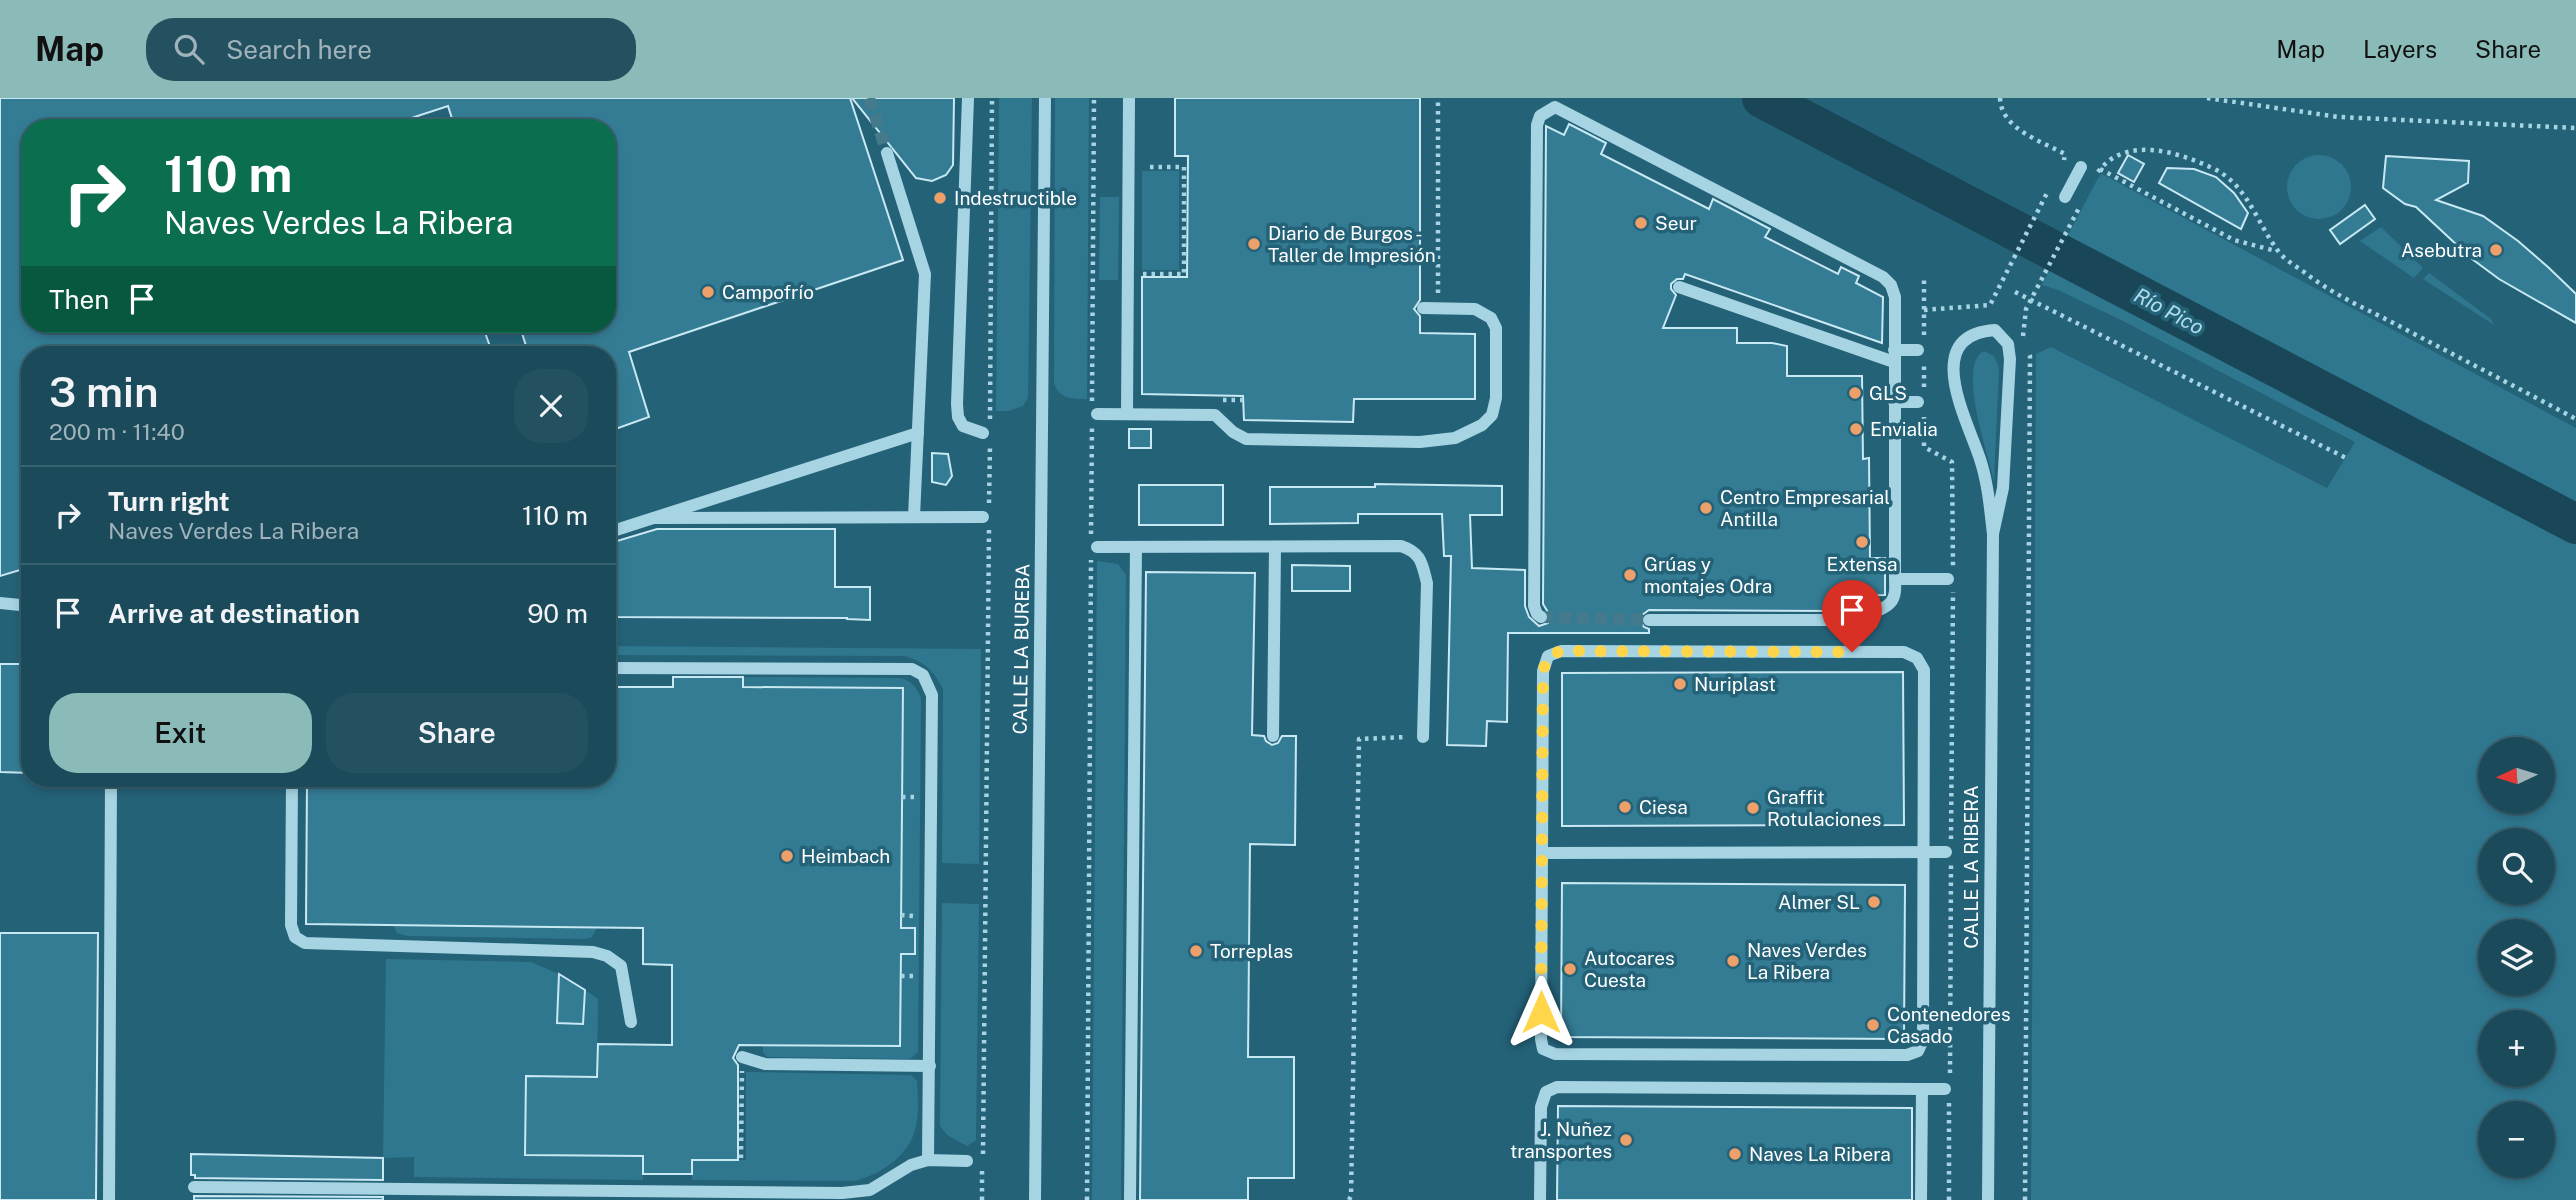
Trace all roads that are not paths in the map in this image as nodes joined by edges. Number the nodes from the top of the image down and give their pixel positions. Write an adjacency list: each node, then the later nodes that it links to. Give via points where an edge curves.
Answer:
1 (968, 98): 16 (street, via 957,404 963,426)
2 (1045, 98): 48 (street, CALLE LA BUREBA)
3 (1129, 98): 14 (street)
4 (887, 152): 15 (street, via 925,274)
5 (2081, 166): 6 (street)
6 (2065, 197)
7 (1679, 287): 10 (street)
8 (1423, 308): 14 (street, via 1475,309 1491,318 1496,328 1492,415 1455,438 1420,442 1246,439 1215,415)
9 (1918, 350): 10 (street)
10 (1894, 356): 11 (street); 29 (street, via 1895,297 1883,277 1555,107 1540,116)
11 (1894, 402): 12 (street); 26 (street)
12 (1921, 408)
13 (1097, 414): 14 (street)
14 (1127, 414)
15 (918, 433): 17 (street); 19 (street)
16 (987, 433)
17 (914, 517): 18 (street); 19 (street)
18 (986, 517)
19 (654, 518): 20 (street)
20 (616, 530)
21 (1993, 534): 21 (street, CALLE LA RIBERA, via 2003,488 2010,359 2008,344 1995,330 1971,334 1957,350 1954,367 1958,402 1987,487); 52 (street, CALLE LA RIBERA)
22 (1097, 547): 23 (street)
23 (1136, 547): 24 (street); 49 (street)
24 (1275, 547): 32 (street); 33 (street, via 1401,546 1421,561 1427,583)
25 (1951, 575): 26 (street)
26 (1895, 579): 30 (street, via 1888,607 1854,617)
27 (0, 603): 28 (street)
28 (21, 605)
29 (1538, 612)
30 (1649, 620)
31 (616, 667): 41 (street, via 912,669 923,675 932,695)
32 (1273, 736)
33 (1423, 737)
34 (111, 787): 47 (street)
35 (292, 787): 39 (street, via 295,937 305,943 600,954 621,966)
36 (1946, 852): 38 (street)
37 (1542, 853): 38 (street); 38 (street, via 1543,671 1548,656 1561,651 1904,652 1917,658 1924,670); 38 (street, via 1542,1049 1555,1054 1907,1055 1917,1051 1923,1040)
38 (1924, 853)
39 (631, 1022)
40 (742, 1057): 41 (street, via 765,1064)
41 (930, 1066): 44 (street)
42 (1923, 1089): 43 (street); 50 (street, via 1557,1087 1546,1092 1541,1107); 51 (street)
43 (1947, 1089)
44 (928, 1160): 45 (street); 46 (street, via 870,1190 842,1193)
45 (967, 1161)
46 (194, 1186)
47 (109, 1200)
48 (1035, 1200)
49 (1130, 1200)
50 (1540, 1200)
51 (1921, 1200)
52 (1988, 1200)

